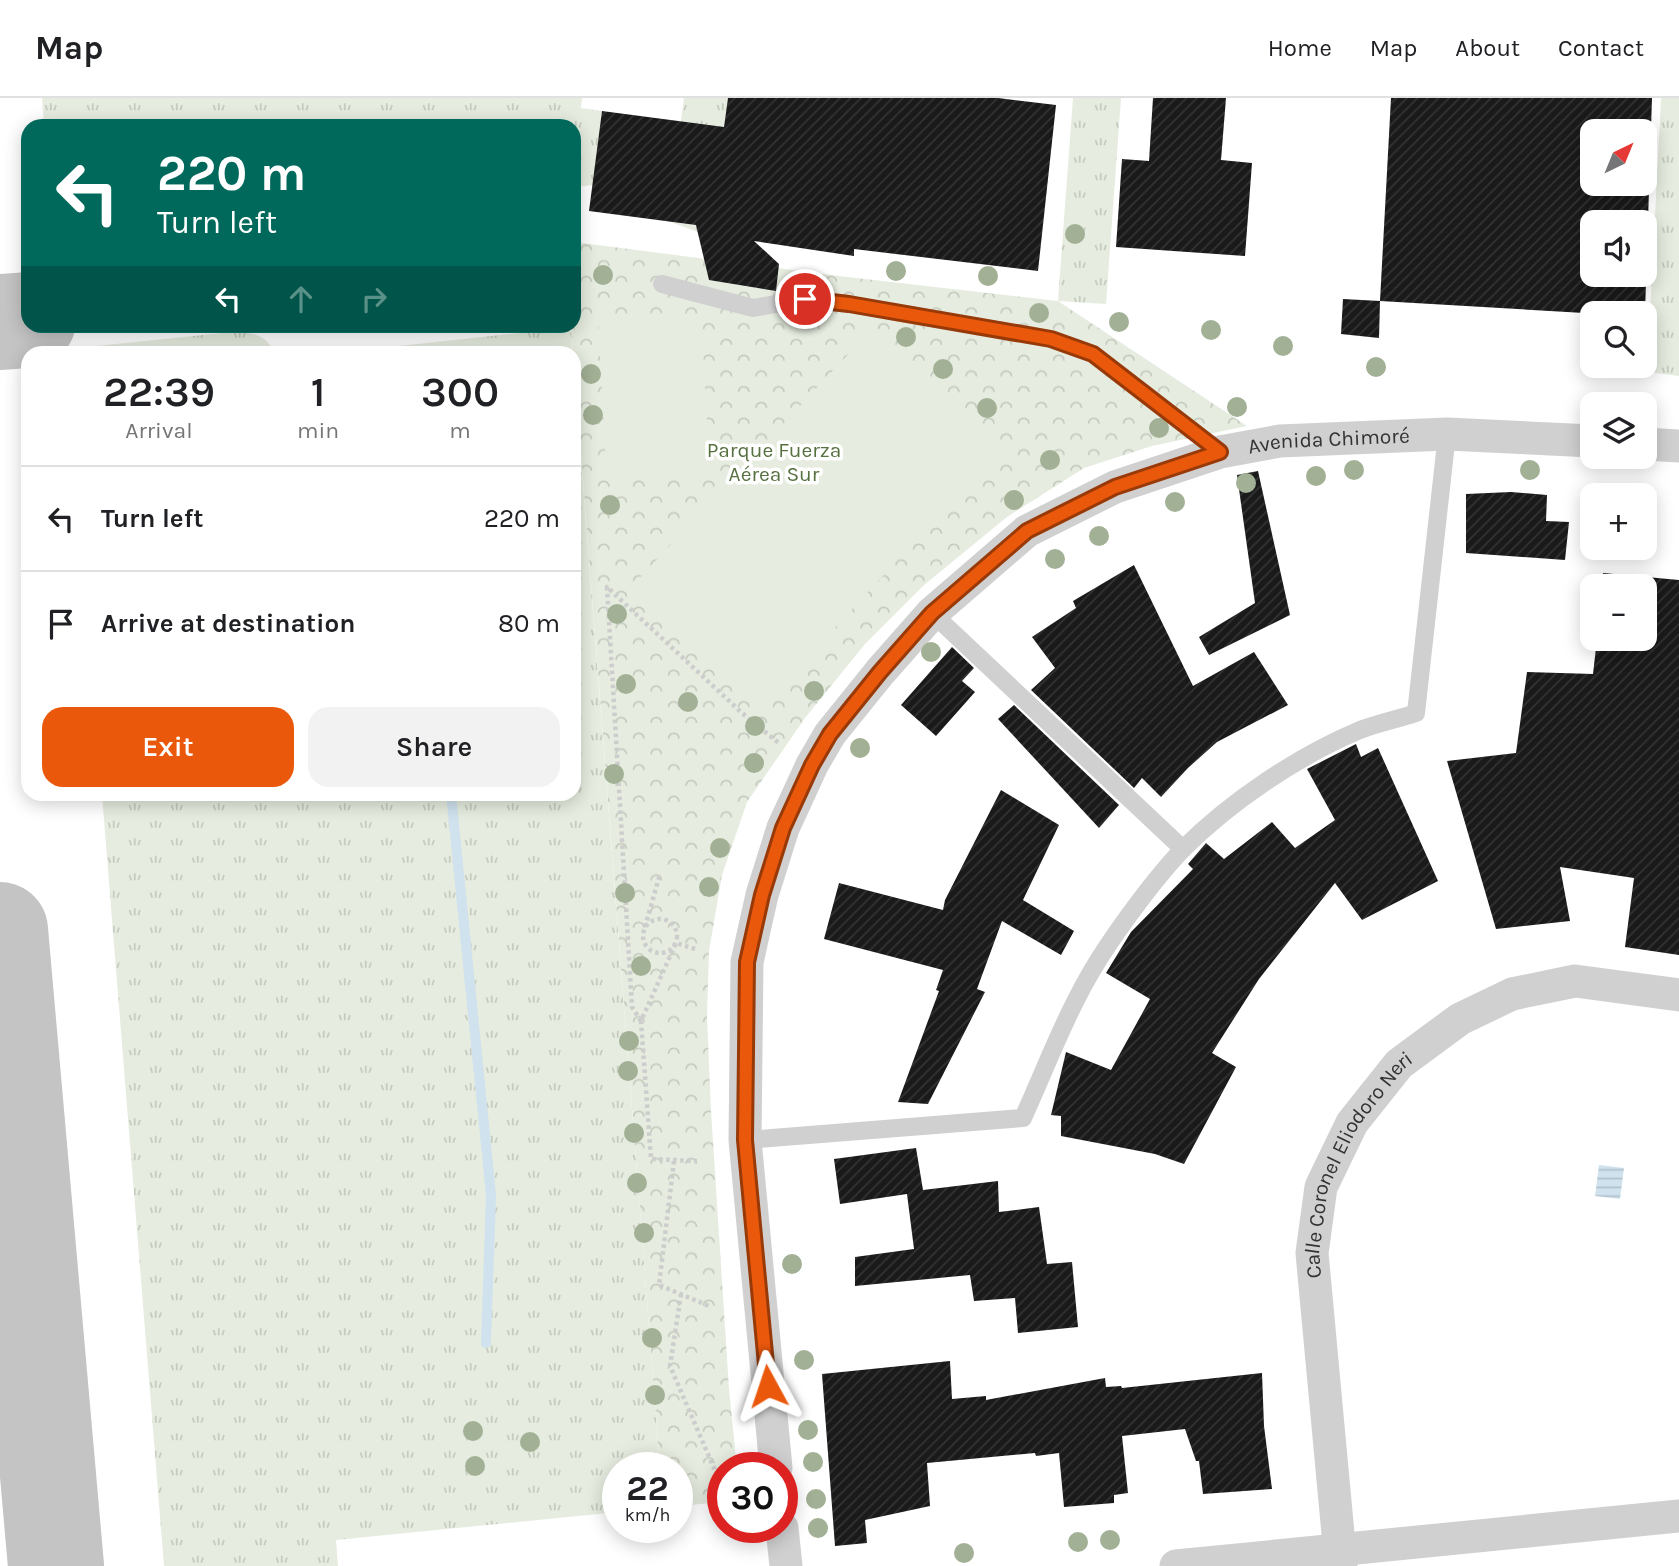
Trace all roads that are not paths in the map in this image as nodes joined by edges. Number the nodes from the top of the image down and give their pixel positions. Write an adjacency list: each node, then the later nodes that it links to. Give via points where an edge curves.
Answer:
1 (662, 284): 6 (lane, via 753,308 805,299 1051,339 1093,354)
2 (1447, 434): 3 (street, Avenida Chimoré); 6 (street, Avenida Chimoré, via 1280,442); 8 (lane, via 1416,713 1362,729 1301,759)
3 (1580, 440)
4 (1657, 445): 5 (street)
5 (1679, 446)
6 (1220, 452): 7 (street, Avenida Chimoré, via 1115,487 1027,531)
7 (932, 613): 8 (lane); 10 (street, Avenida Chimoré, via 830,734 783,828 747,962)
8 (1183, 849): 10 (lane, via 1099,960 1023,1118)
9 (1679, 995): 14 (street, Calle Coronel Eliodoro Neri, via 1575,981 1512,995 1460,1019 1399,1064 1352,1123 1321,1187 1312,1253)
10 (745, 1140): 11 (street, Avenida Chimoré)
11 (774, 1452)
12 (1679, 1516): 14 (street)
13 (784, 1543): 15 (street)
14 (1340, 1559): 16 (street)
15 (786, 1566)
16 (1175, 1566)

